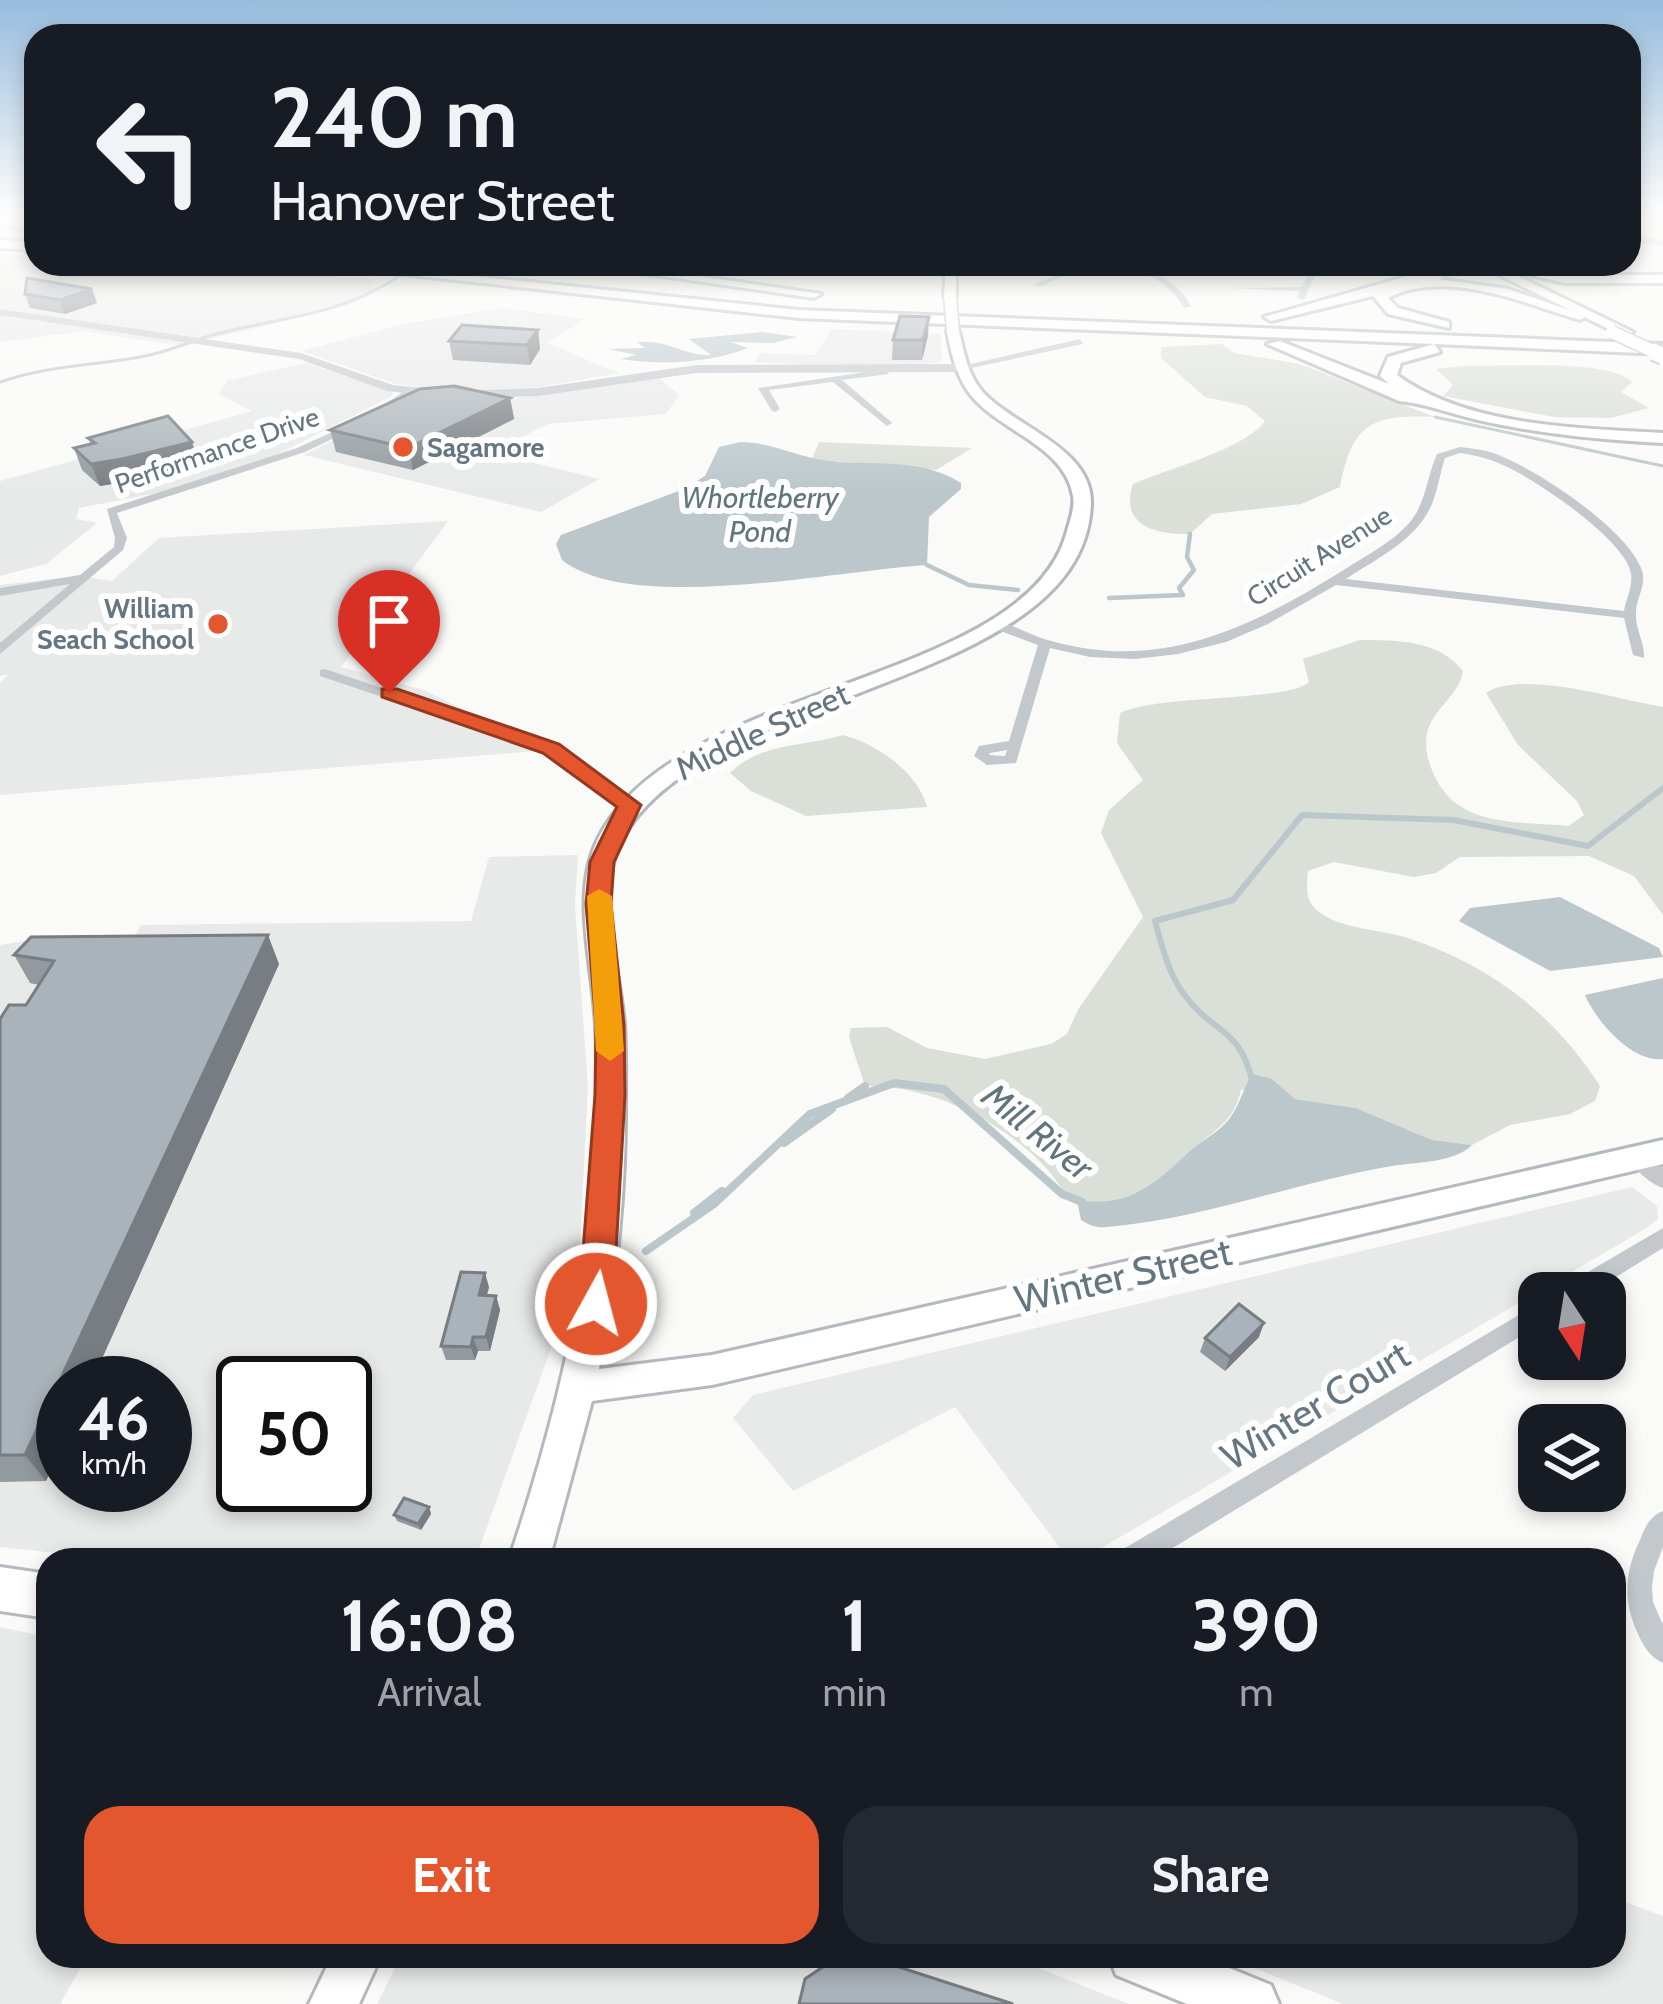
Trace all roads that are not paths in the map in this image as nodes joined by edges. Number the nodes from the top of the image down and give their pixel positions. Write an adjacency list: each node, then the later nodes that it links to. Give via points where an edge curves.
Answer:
1 (726, 308): 14 (highway)
2 (951, 308): 18 (main road, bridge)
3 (981, 308): 15 (highway)
4 (987, 308): 5 (highway, via 1275,317)
5 (1312, 308)
6 (1389, 308): 15 (highway, via 1443,325)
7 (1556, 308): 12 (highway)
8 (1562, 308): 12 (main road)
9 (1573, 308): 13 (main road)
10 (1584, 308): 13 (highway)
11 (0, 312): 21 (street, via 314,358)
12 (1580, 316): 13 (main road)
13 (1613, 328): 17 (main road, bridge)
14 (1202, 331): 17 (highway); 25 (highway, via 1298,350 1460,414)
15 (1589, 339): 17 (highway)
16 (1080, 342): 18 (street)
17 (1663, 347): 24 (highway, via 1441,349 1397,358 1387,371 1407,391 1481,414)
18 (957, 368): 19 (street); 30 (main road, Middle Street, via 982,401 1060,458 1082,495 1066,561)
19 (886, 372): 20 (street); 21 (street, via 696,368 520,393)
20 (837, 381): 22 (street, via 764,388); 23 (street)
21 (411, 392): 26 (street, Performance Drive, via 301,450 111,511 118,548)
22 (775, 410)
23 (886, 423)
24 (1663, 437)
25 (1663, 449)
26 (85, 578): 28 (street); 32 (street, Performance Drive)
27 (1335, 581): 29 (street); 29 (street, Circuit Avenue, via 1412,527 1435,488 1441,456 1466,447 1500,455 1624,551 1639,584); 31 (street, Circuit Avenue, via 1266,621 1182,651 1116,658)
28 (0, 592)
29 (1629, 616): 33 (street, Circuit Avenue)
30 (996, 625): 31 (street, Circuit Avenue); 36 (main road, Middle Street, via 697,755)
31 (1045, 645): 35 (street)
32 (0, 650)
33 (1639, 655)
34 (325, 673): 36 (street, via 551,748)
35 (1013, 745)
36 (629, 805): 41 (main road, Middle Street, via 609,838 600,883 610,1025 608,1182)
37 (1655, 1163): 41 (main road, Winter Street, via 712,1370)
38 (1662, 1240): 39 (street)
39 (1608, 1272)
40 (1518, 1326): 44 (street, Winter Court)
41 (582, 1387): 43 (main road, Middle Street)
42 (1663, 1523): 47 (street, via 1634,1595)
43 (534, 1548)
44 (1150, 1548)
45 (0, 1589): 46 (main road)
46 (36, 1594)
47 (1663, 1649)
48 (351, 1968): 50 (main road)
49 (1164, 1968): 51 (main road)
50 (333, 2004)
51 (1252, 2004)

